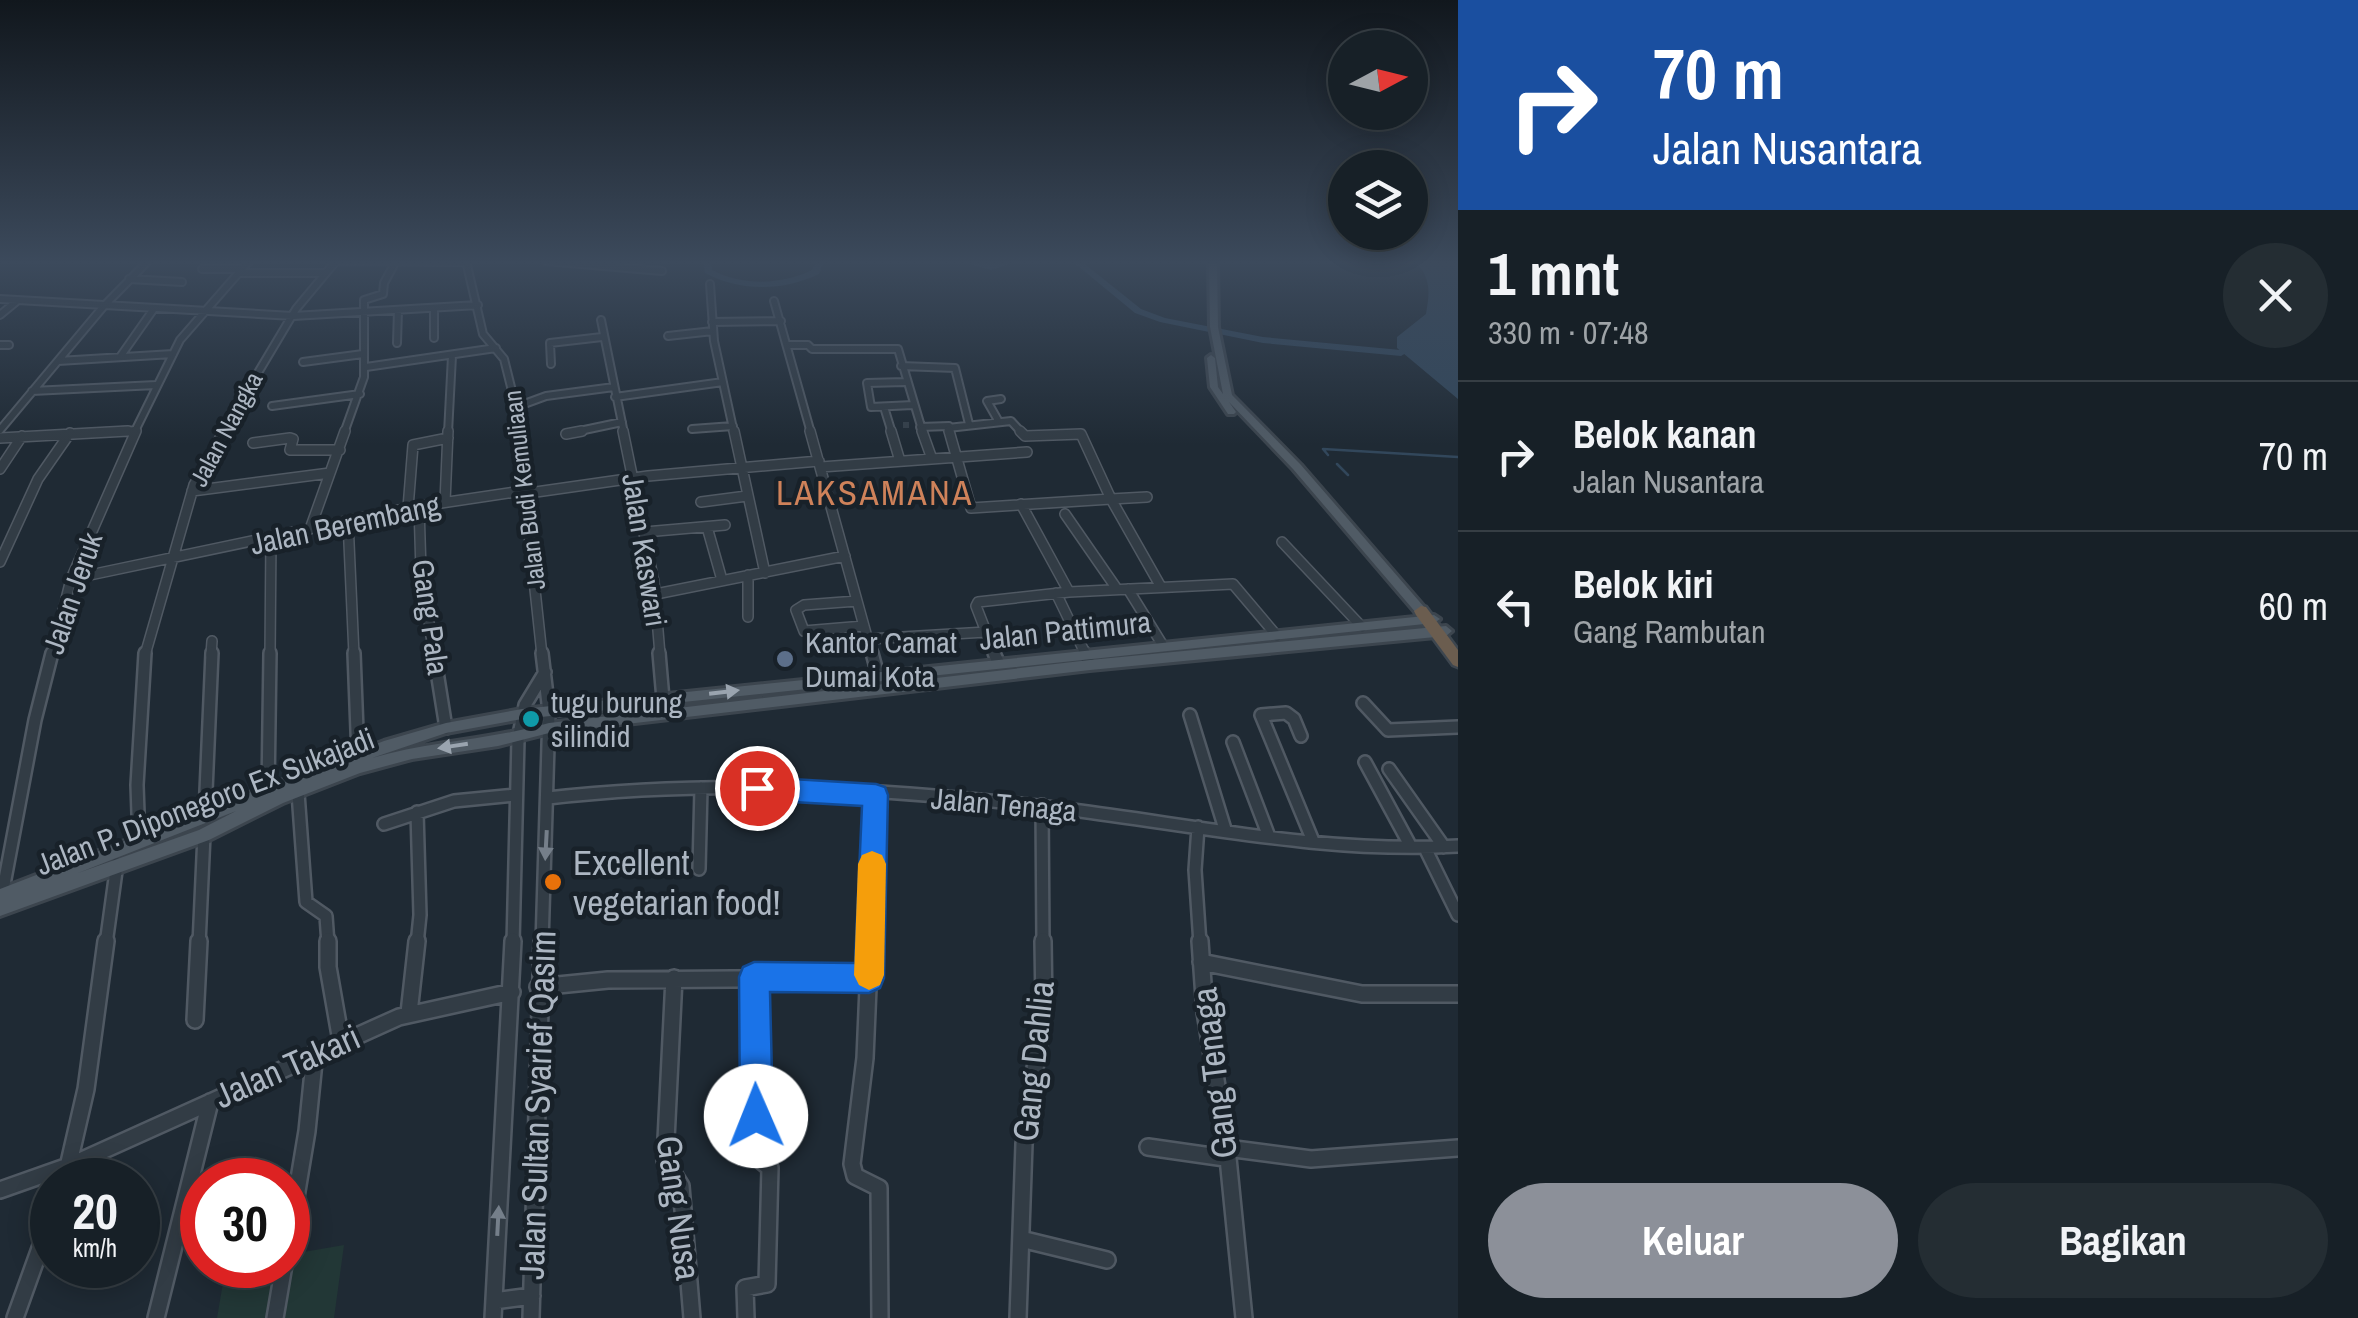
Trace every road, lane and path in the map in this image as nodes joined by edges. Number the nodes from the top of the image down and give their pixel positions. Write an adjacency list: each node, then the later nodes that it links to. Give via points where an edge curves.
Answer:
1 (89, 323): 25 (street)
2 (144, 323): 24 (street)
3 (195, 323): 21 (street, Jalan Jeruk)
4 (289, 323): 68 (street, Jalan Nangka, via 220,430)
5 (364, 323): 22 (street)
6 (398, 323): 18 (street)
7 (434, 323): 16 (street)
8 (481, 323): 20 (street, Jalan Budi Kemuliaan)
9 (601, 323): 17 (street, Jalan Kaswari)
10 (712, 323): 14 (street)
11 (760, 323): 14 (street)
12 (780, 323): 19 (street)
13 (1214, 323): 99 (main road, via 1223,404 1318,492)
14 (712, 326): 15 (street); 30 (street)
15 (668, 336)
16 (434, 338)
17 (602, 338): 27 (street, via 550,342); 33 (street, Jalan Kaswari)
18 (398, 343)
19 (788, 346): 28 (street, via 892,347 899,350); 63 (street)
20 (496, 348): 23 (street); 40 (street, Jalan Budi Kemuliaan)
21 (174, 354): 24 (street); 32 (street, Jalan Jeruk)
22 (363, 354): 26 (street); 29 (street)
23 (452, 356): 29 (street); 56 (street)
24 (120, 358): 25 (street)
25 (58, 361): 34 (street)
26 (303, 362)
27 (551, 364)
28 (901, 366): 31 (street); 44 (street, via 955,368)
29 (366, 367): 35 (street)
30 (723, 382): 37 (street); 46 (street)
31 (906, 382): 38 (street); 41 (street, via 866,384 871,407)
32 (156, 385): 34 (street); 50 (street, Jalan Jeruk)
33 (614, 387): 37 (street, Jalan Kaswari); 40 (street)
34 (32, 391): 49 (street)
35 (360, 394): 39 (street); 58 (street)
36 (1001, 399): 43 (street, via 987,401)
37 (616, 400): 42 (street, Jalan Kaswari)
38 (913, 405): 41 (street); 45 (street)
39 (272, 406)
40 (516, 407): 69 (street, Jalan Budi Kemuliaan)
41 (884, 408): 48 (street)
42 (622, 422): 53 (street); 67 (street, Jalan Kaswari)
43 (999, 422): 44 (street); 72 (street, via 1014,422 1024,436 1082,434)
44 (969, 424): 47 (street)
45 (913, 425): 47 (street); 48 (street); 61 (street)
46 (733, 426): 51 (street); 64 (street)
47 (948, 426): 60 (street)
48 (890, 427): 62 (street)
49 (0, 430)
50 (136, 430): 52 (street); 90 (street, Jalan Jeruk)
51 (692, 430)
52 (70, 434): 54 (street); 87 (street, via 38,479)
53 (566, 434)
54 (22, 436): 55 (street); 65 (street)
55 (0, 438)
56 (448, 438): 73 (street); 76 (street, Gang Pala, via 413,445)
57 (253, 443): 58 (street, via 290,438 290,450)
58 (340, 450): 66 (street)
59 (1027, 452): 60 (street, Jalan Berembang)
60 (954, 456): 61 (street, Jalan Berembang); 75 (street, via 971,508)
61 (932, 459): 62 (street, Jalan Berembang)
62 (900, 461): 63 (street, Jalan Berembang)
63 (820, 464): 64 (street, Jalan Berembang); 85 (street)
64 (742, 468): 67 (street, Jalan Berembang); 70 (street)
65 (0, 470)
66 (330, 473): 68 (street); 81 (street)
67 (634, 478): 69 (street, Jalan Berembang); 82 (street, Jalan Kaswari)
68 (192, 490): 86 (street, Jalan Nangka)
69 (522, 492): 73 (street, Jalan Berembang); 111 (street, Jalan Budi Kemuliaan)
70 (747, 496): 74 (street); 88 (street)
71 (1147, 497): 72 (street)
72 (1110, 498): 75 (street); 92 (street)
73 (445, 502): 76 (street, Jalan Berembang)
74 (701, 502)
75 (1021, 504): 94 (street)
76 (413, 507): 78 (street, Jalan Berembang); 119 (street, Gang Pala)
77 (1066, 514): 93 (street)
78 (348, 520): 81 (street, Jalan Berembang); 123 (street)
79 (725, 525): 80 (street)
80 (707, 527): 82 (street); 91 (street)
81 (310, 529): 83 (street, Jalan Berembang)
82 (645, 532): 96 (street, Jalan Kaswari)
83 (271, 538): 86 (street, Jalan Berembang); 127 (street)
84 (1282, 542): 101 (street)
85 (845, 556): 88 (street); 97 (street)
86 (170, 560): 90 (street, Jalan Berembang); 141 (street, Jalan Nangka, via 145,648)
87 (0, 562)
88 (765, 572): 89 (street)
89 (748, 575): 91 (street); 98 (street)
90 (70, 579): 146 (street, Jalan Jeruk)
91 (722, 580): 96 (street)
92 (1161, 588): 93 (street); 103 (street, via 1233,584)
93 (1123, 589): 94 (street); 106 (street)
94 (1069, 592): 95 (street)
95 (1056, 593): 102 (street, via 978,602); 108 (street)
96 (656, 594): 113 (street, Jalan Kaswari)
97 (857, 601): 100 (street); 100 (street, via 796,610 804,631)
98 (748, 617)
99 (1432, 622): 101 (main road, Jalan Pattimura); 107 (highway); 108 (main road, Jalan Pattimura); 109 (highway)
100 (864, 626): 104 (street)
101 (1362, 627): 103 (main road, Jalan Pattimura)
102 (986, 632): 104 (street); 110 (street)
103 (1276, 636): 106 (main road, Jalan Pattimura)
104 (868, 639): 112 (street)
105 (212, 641): 134 (street)
106 (1162, 644): 108 (main road, Jalan Pattimura)
107 (1458, 645)
108 (1087, 659): 110 (main road, Jalan Pattimura); 117 (main road, Jalan Pattimura)
109 (1458, 661)
110 (998, 662): 112 (main road, Jalan Pattimura)
111 (546, 670): 115 (street); 117 (street, Jalan Budi Kemuliaan)
112 (878, 674): 113 (main road, Jalan Pattimura, one-way to 112)
113 (663, 699): 117 (main road, Jalan Pattimura)
114 (1363, 703): 118 (street, via 1388,730)
115 (522, 714): 117 (main road, Jalan Pattimura); 119 (main road, Jalan Pattimura); 121 (street)
116 (1190, 714): 137 (street)
117 (548, 720): 121 (main road, Jalan P. Diponegoro Ex Sukajadi); 131 (street, Jalan Sultan Syarief Qasim)
118 (1458, 726)
119 (446, 728): 123 (main road, Jalan Pattimura)
120 (1300, 736): 140 (street, via 1286,713 1260,715)
121 (518, 738): 128 (main road, Jalan P. Diponegoro Ex Sukajadi, one-way to 128, via 381,760); 129 (street)
122 (1233, 742): 138 (street)
123 (358, 757): 127 (main road, Jalan Pattimura)
124 (1365, 762): 143 (street)
125 (1389, 769): 142 (street)
126 (702, 788): 130 (street, Jalan Tenaga); 131 (street, Jalan Tenaga); 145 (street)
127 (268, 791): 134 (main road, Jalan Pattimura)
128 (298, 793): 139 (main road, Jalan P. Diponegoro Ex Sukajadi); 157 (street, via 306,902 328,922)
129 (516, 795): 133 (street); 153 (street)
130 (876, 795): 132 (street, Jalan Tenaga); 151 (street)
131 (548, 798): 152 (street, Jalan Sultan Syarief Qasim, one-way to 152)
132 (1042, 804): 136 (street, Jalan Tenaga); 168 (street, Gang Dahlia, via 1044,1007 1024,1144)
133 (417, 812): 135 (street); 155 (street, via 420,916)
134 (205, 814): 141 (main road, Jalan Pattimura)
135 (384, 824)
136 (1198, 827): 137 (street, Jalan Tenaga); 148 (street, Gang Tenaga)
137 (1225, 829): 138 (street, Jalan Tenaga)
138 (1268, 834): 140 (street, Jalan Tenaga)
139 (204, 835): 144 (main road, Jalan P. Diponegoro Ex Sukajadi); 156 (street)
140 (1313, 841): 143 (street, Jalan Tenaga)
141 (140, 842): 146 (main road, Jalan Pattimura)
142 (1451, 846): 143 (street, Jalan Tenaga)
143 (1418, 848): 147 (street)
144 (117, 863): 146 (main road, Jalan P. Diponegoro Ex Sukajadi); 163 (street)
145 (699, 870)
146 (1, 900)
147 (1458, 915)
148 (1202, 962): 154 (street, via 1362,994); 162 (street, Gang Tenaga)
149 (754, 977): 150 (street); 151 (street); 179 (street, via 757,1150 770,1168 770,1220 768,1280 745,1288)
150 (674, 978): 152 (street); 178 (street, Gang Nusa, via 665,1160 680,1186)
151 (869, 978): 180 (street, via 852,1164 855,1176 879,1188)
152 (538, 988): 172 (street, Jalan Sultan Syarief Qasim)
153 (512, 992): 155 (street, Jalan Takari); 173 (street, one-way to 153)
154 (1458, 994)
155 (409, 1013): 157 (street, Jalan Takari)
156 (195, 1020)
157 (340, 1041): 158 (street, Jalan Takari)
158 (315, 1052): 159 (street, Jalan Takari); 165 (street)
159 (210, 1102): 164 (street, Jalan Takari); 175 (street)
160 (1148, 1147): 162 (street)
161 (1458, 1148): 162 (street, via 1268,1160)
162 (1226, 1153): 182 (street, Gang Tenaga)
163 (71, 1158)
164 (96, 1158)
165 (300, 1158)
166 (30, 1182): 167 (street, Jalan Takari)
167 (0, 1190)
168 (1021, 1239): 169 (street); 181 (street, Gang Dahlia)
169 (1107, 1260)
170 (30, 1276): 174 (street)
171 (281, 1288): 176 (street)
172 (532, 1296): 173 (street); 177 (street, Jalan Sultan Syarief Qasim)
173 (493, 1310)
174 (15, 1318)
175 (156, 1318)
176 (276, 1318)
177 (531, 1318)
178 (692, 1318)
179 (746, 1318)
180 (880, 1318)
181 (1018, 1318)
182 (1244, 1318)

